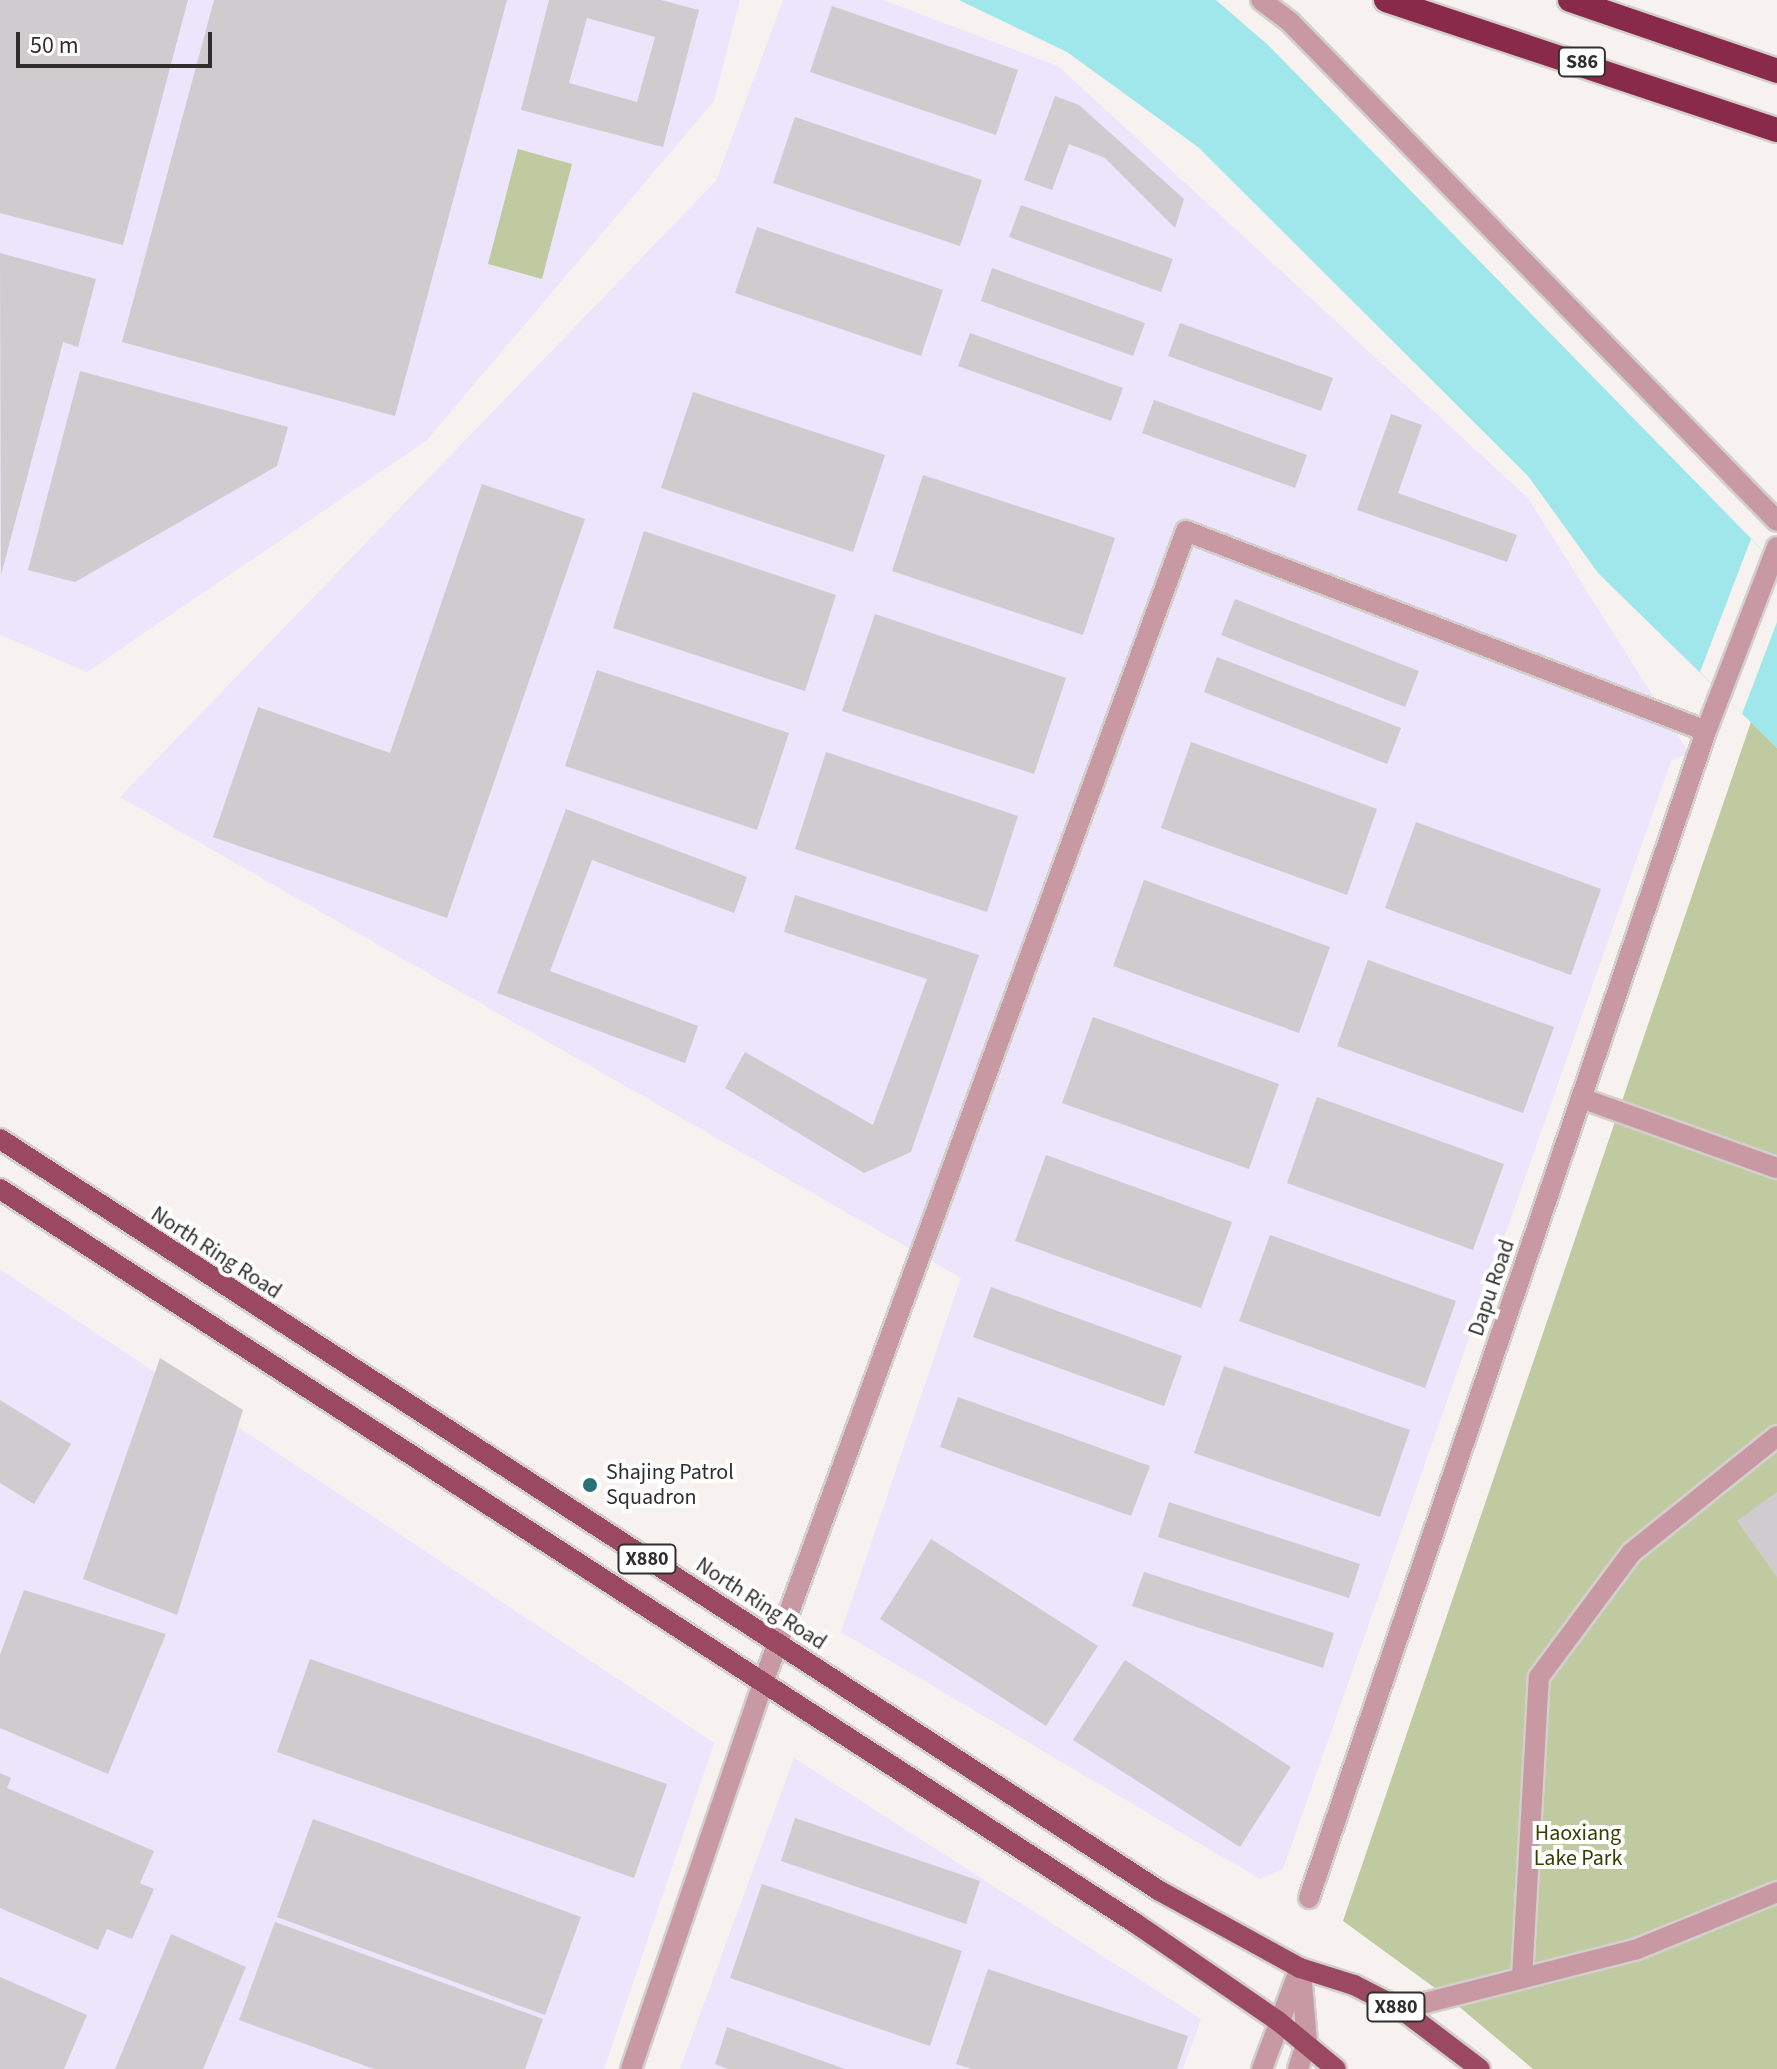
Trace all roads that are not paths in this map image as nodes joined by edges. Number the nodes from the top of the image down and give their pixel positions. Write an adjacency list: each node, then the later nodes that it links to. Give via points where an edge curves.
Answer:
1 (1261, 0): 6 (street, via 1290,22)
2 (1386, 0): 5 (highway, S86)
3 (1570, 0): 4 (highway, S86)
4 (1777, 71)
5 (1777, 130)
6 (1777, 521)
7 (1774, 554): 8 (street, Dapu Road)
8 (1706, 731): 9 (street, Dapu Road); 14 (street, via 1186,531)
9 (1581, 1098): 11 (street); 17 (street, Dapu Road)
10 (0, 1139): 14 (main road, North Ring Road / X880)
11 (1777, 1168)
12 (0, 1189): 15 (main road, X880)
13 (1777, 1436): 19 (street, via 1631,1553 1539,1677)
14 (779, 1644): 15 (street); 18 (main road, North Ring Road / X880, via 1158,1890)
15 (763, 1683): 21 (main road, X880); 23 (street)
16 (1777, 1892): 19 (street, via 1635,1950)
17 (1309, 1898)
18 (1300, 1968): 20 (main road, X880, via 1354,1985); 21 (street); 22 (street)
19 (1522, 1978): 20 (street)
20 (1401, 2009): 27 (main road, X880)
21 (1278, 2021): 22 (main road, X880); 24 (street)
22 (1307, 2042): 25 (street); 26 (main road, X880)
23 (631, 2069)
24 (1262, 2069)
25 (1298, 2069)
26 (1336, 2069)
27 (1480, 2069)

